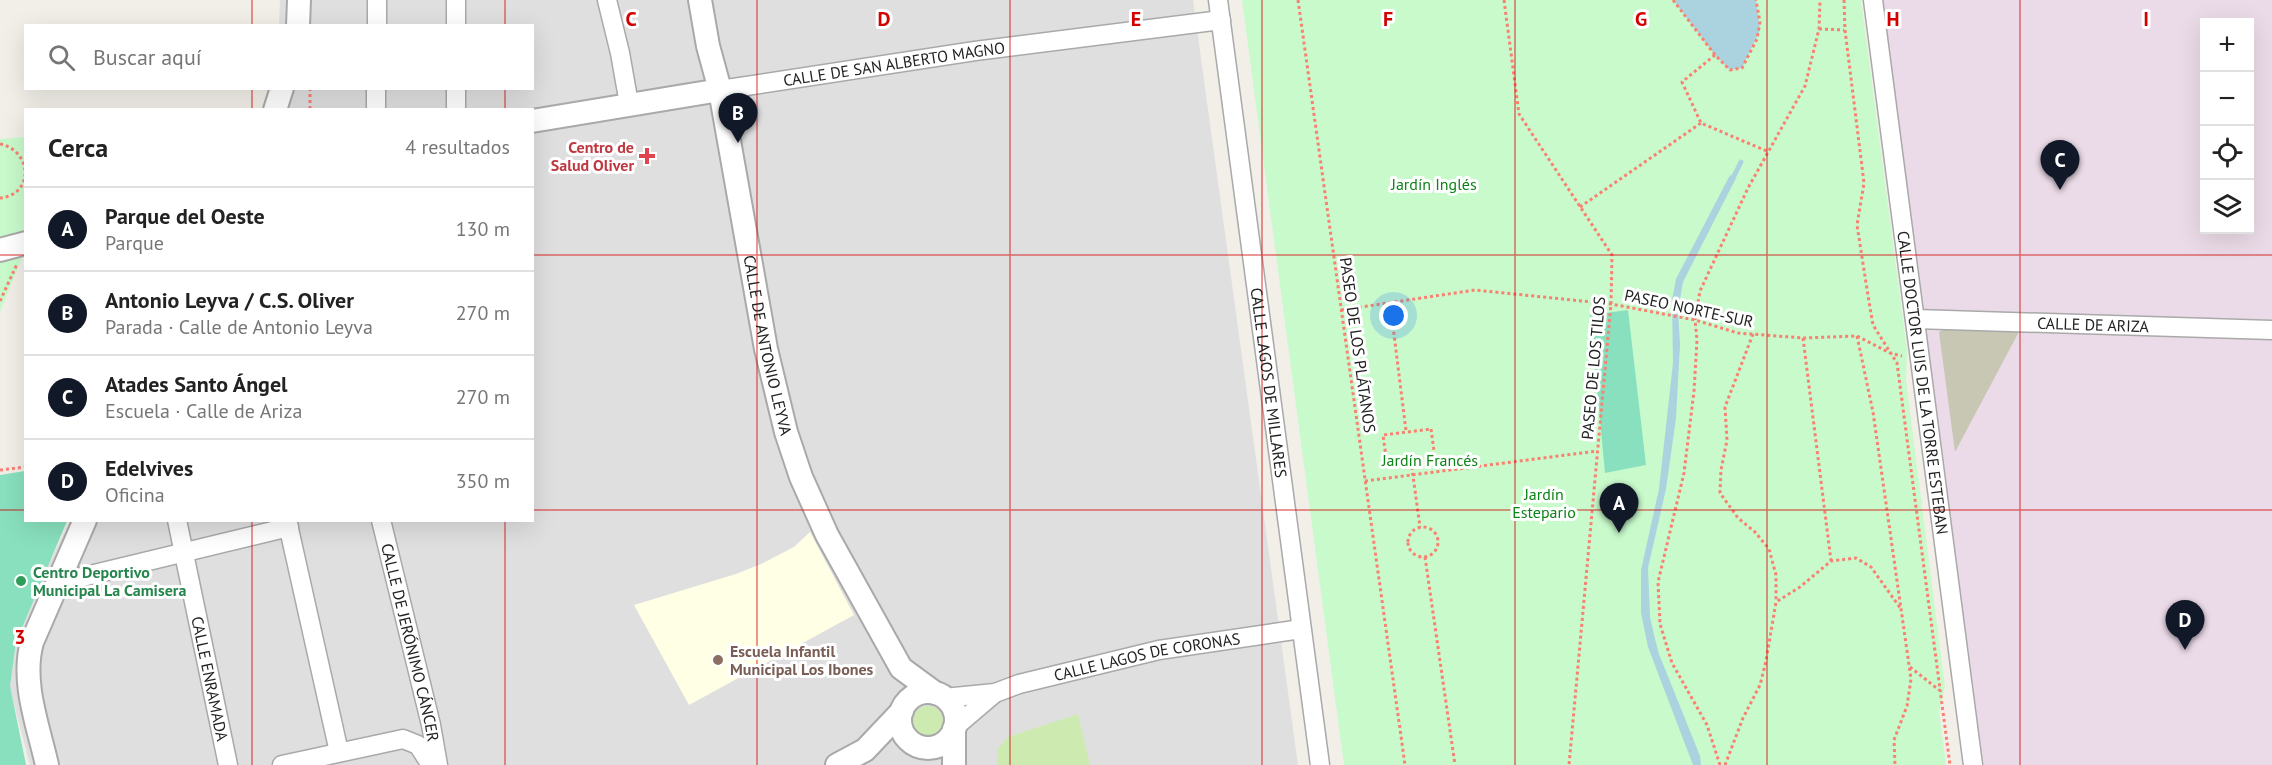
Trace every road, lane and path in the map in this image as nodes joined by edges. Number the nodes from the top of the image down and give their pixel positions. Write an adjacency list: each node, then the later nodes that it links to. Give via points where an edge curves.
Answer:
1 (299, 0): 15 (street)
2 (377, 0): 16 (street)
3 (456, 0): 17 (street)
4 (607, 0): 26 (street)
5 (700, 0): 25 (street, CALLE DE ANTONIO LEYVA)
6 (1218, 0): 14 (street, CALLE LAGOS DE MILLARES)
7 (1298, 0): 45 (path, PASEO DE LOS PLÁTANOS)
8 (1504, 0): 40 (path, PASEO DE LOS TILOS, via 1519,114)
9 (1673, 0): 20 (path)
10 (1756, 0): 20 (path, via 1760,30 1742,68 1730,70)
11 (1820, 0): 18 (path)
12 (1844, 0): 19 (path)
13 (1873, 0): 46 (street, CALLE DOCTOR LUIS DE LA TORRE ESTEBAN)
14 (1221, 20): 25 (street, CALLE DE SAN ALBERTO MAGNO, via 975,51); 72 (street, CALLE LAGOS DE MILLARES)
15 (297, 24)
16 (377, 24)
17 (456, 24)
18 (1819, 29): 19 (path); 34 (path, via 1805,86)
19 (1845, 30): 52 (path, via 1864,183 1857,225 1873,325)
20 (1716, 55): 32 (path, via 1682,82)
21 (281, 90): 27 (street)
22 (310, 90): 28 (path)
23 (376, 90): 29 (street)
24 (456, 90): 30 (street)
25 (720, 90): 26 (street, CALLE DE SAN ALBERTO MAGNO); 74 (street, CALLE DE ANTONIO LEYVA, via 766,349 786,432 827,535)
26 (629, 104): 31 (street, CALLE DE SAN ALBERTO MAGNO)
27 (276, 108)
28 (310, 108)
29 (376, 108)
30 (456, 108)
31 (534, 121)
32 (1701, 123): 34 (path); 40 (path)
33 (0, 144): 36 (path)
34 (1769, 152): 47 (path, via 1700,291)
35 (24, 153): 36 (path)
36 (20, 154): 37 (path)
37 (24, 167)
38 (24, 174): 39 (path, via 21,186)
39 (0, 198)
40 (1580, 207): 44 (path, PASEO DE LOS TILOS, via 1612,255)
41 (16, 249): 42 (path)
42 (0, 301)
43 (1390, 302): 44 (path, PASEO NORTE-SUR, via 1474,290); 45 (path, PASEO NORTE-SUR); 54 (path)
44 (1611, 304): 47 (path, PASEO NORTE-SUR); 55 (path, PASEO DE LOS TILOS)
45 (1341, 310): 60 (path, PASEO DE LOS PLÁTANOS)
46 (1915, 319): 48 (street, CALLE DE ARIZA); 53 (street, CALLE DOCTOR LUIS DE LA TORRE ESTEBAN)
47 (1695, 320): 49 (path, PASEO NORTE-SUR); 94 (path, via 1694,391 1684,473 1658,582 1660,624 1672,663 1707,725)
48 (2272, 330)
49 (1753, 334): 51 (path, PASEO NORTE-SUR); 70 (path, via 1725,407 1727,440 1720,493 1769,549 1776,575)
50 (1857, 336): 51 (path, PASEO NORTE-SUR); 52 (path, PASEO NORTE-SUR); 71 (path, via 1873,412)
51 (1803, 338): 68 (path)
52 (1890, 353): 53 (path, PASEO NORTE-SUR); 75 (path, via 1897,363)
53 (1920, 360): 98 (street, CALLE DOCTOR LUIS DE LA TORRE ESTEBAN)
54 (1406, 432): 56 (path, via 1383,435 1387,464); 56 (path, via 1431,429 1435,458)
55 (1597, 451): 59 (path); 93 (path, PASEO DE LOS TILOS)
56 (1411, 461): 59 (path)
57 (24, 467): 58 (path)
58 (0, 470)
59 (1412, 475): 60 (path); 65 (path)
60 (1365, 481): 91 (path, PASEO DE LOS PLÁTANOS)
61 (84, 522): 69 (street)
62 (177, 522): 66 (street, CALLE ENRAMADA)
63 (381, 522): 87 (street, CALLE DE JERÓNIMO CÁNCER)
64 (288, 524): 66 (street); 81 (street)
65 (1420, 527): 67 (path, via 1408,537 1408,547 1414,555); 67 (path, via 1430,528 1438,540 1436,550)
66 (183, 552): 69 (street); 84 (street, CALLE ENRAMADA)
67 (1425, 557): 92 (path)
68 (1832, 561): 70 (path); 71 (path, via 1856,558 1871,567)
69 (57, 583): 83 (street, via 27,664)
70 (1776, 602): 95 (path, via 1760,685)
71 (1902, 611): 73 (path)
72 (1301, 629): 76 (street, CALLE LAGOS DE CORONAS, via 1159,650); 90 (street, CALLE LAGOS DE MILLARES)
73 (1909, 666): 75 (path); 96 (path, via 1907,706 1894,740)
74 (901, 668): 77 (street, CALLE DE ANTONIO LEYVA); 78 (street, CALLE DE ANTONIO LEYVA)
75 (1939, 690): 97 (path)
76 (995, 693): 77 (street, CALLE LAGOS DE CORONAS); 79 (street, CALLE LAGOS DE CORONAS)
77 (939, 696): 78 (street, via 918,694); 79 (street, via 953,710)
78 (903, 708): 80 (street); 82 (street, via 901,726 908,740)
79 (954, 728): 82 (street, via 943,744); 89 (street)
80 (865, 750): 82 (street); 88 (street)
81 (339, 752): 85 (street); 86 (street, via 403,739 418,745)
82 (926, 753)
83 (46, 765)
84 (228, 765)
85 (282, 765)
86 (431, 765)
87 (438, 765)
88 (837, 765)
89 (954, 765)
90 (1320, 765)
91 (1405, 765)
92 (1455, 765)
93 (1569, 765)
94 (1720, 765)
95 (1725, 765)
96 (1895, 765)
97 (1950, 765)
98 (1973, 765)

